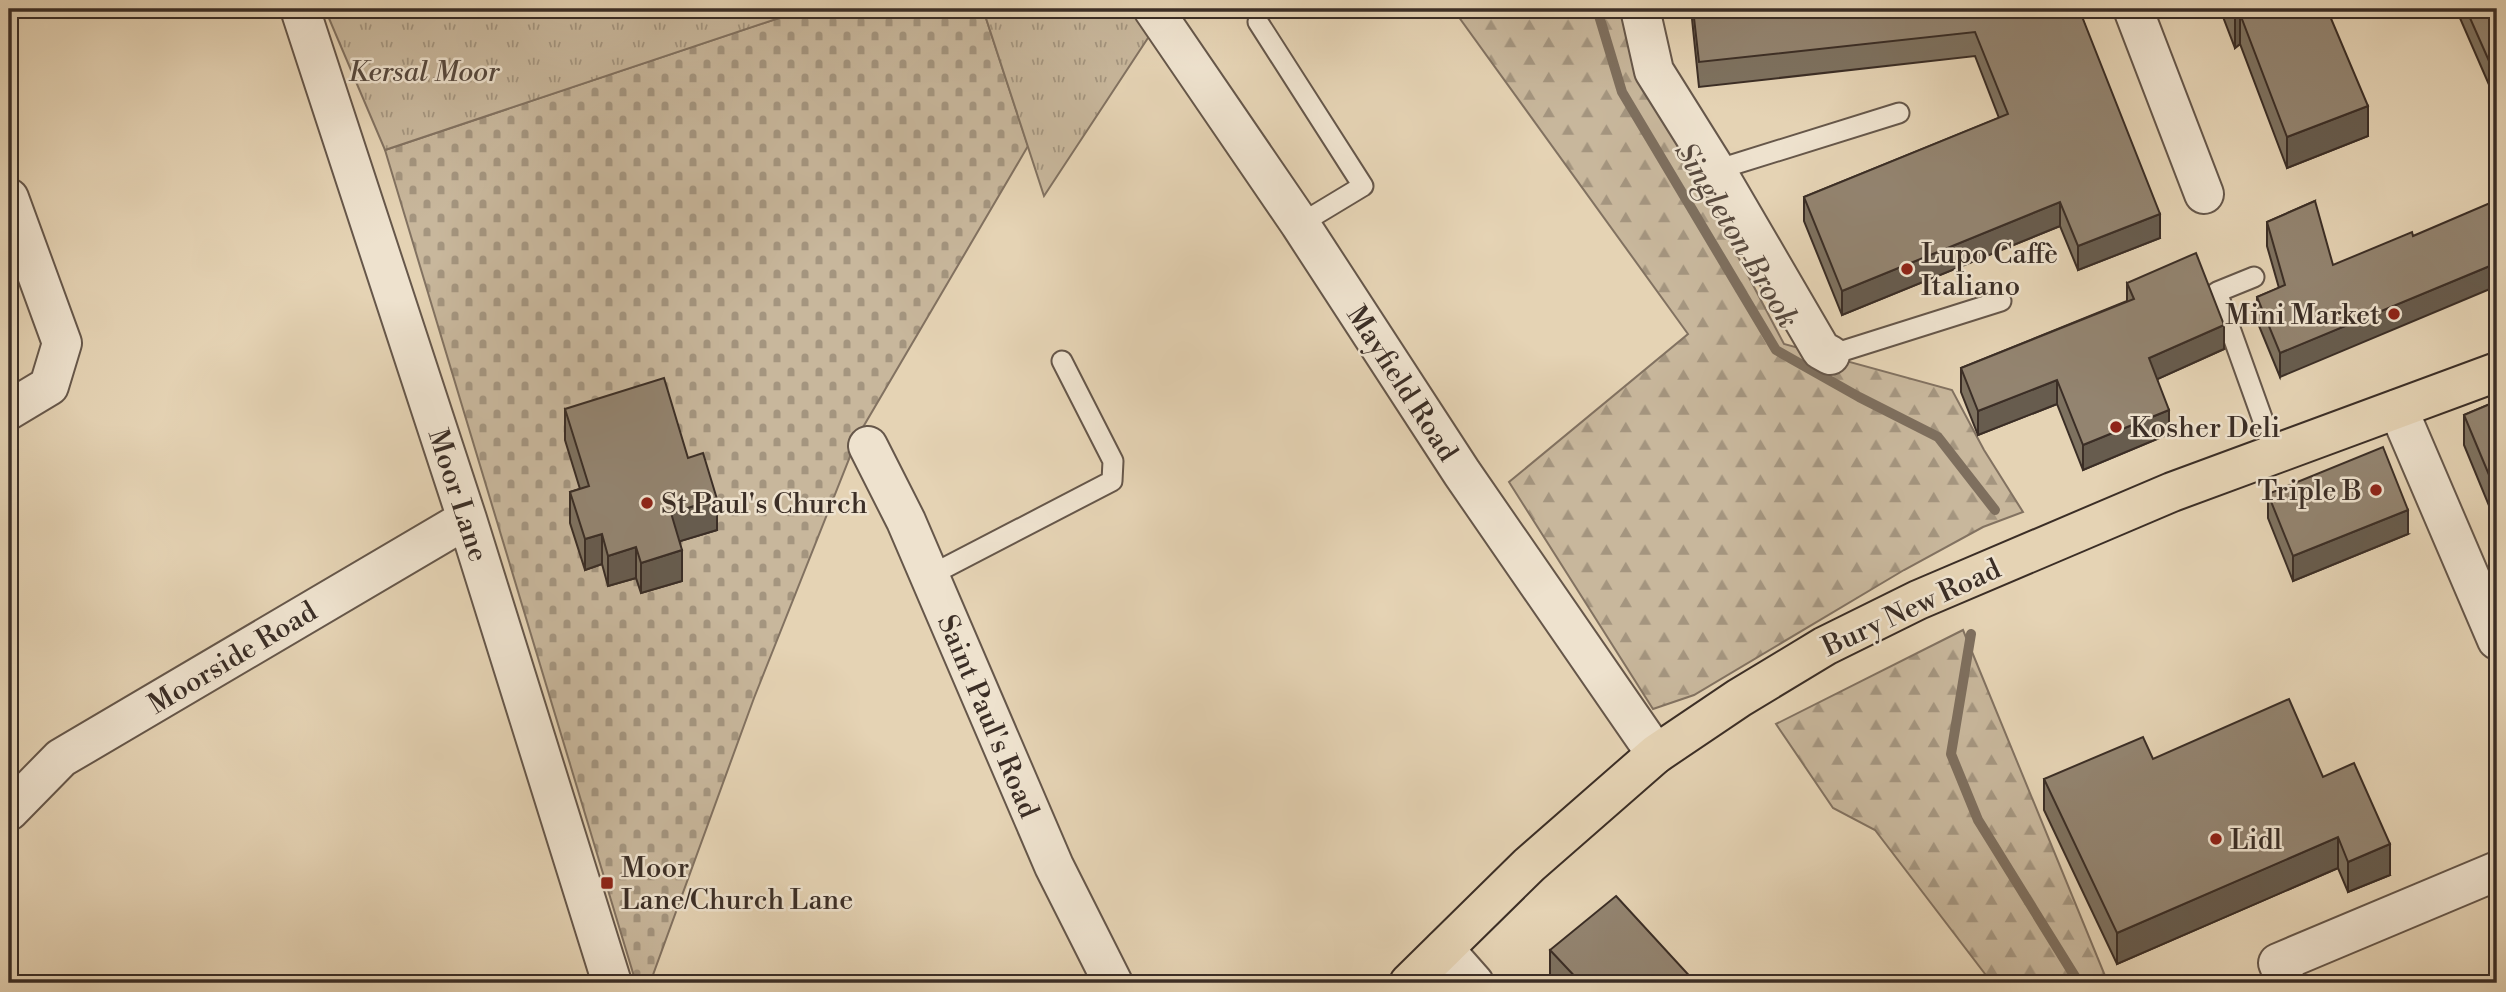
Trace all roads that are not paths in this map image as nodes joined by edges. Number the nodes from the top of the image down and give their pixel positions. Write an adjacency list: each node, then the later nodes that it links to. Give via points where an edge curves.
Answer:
1 (300, 9): 20 (street, Moor Lane)
2 (1153, 9): 10 (street, Mayfield Road)
3 (1640, 9): 7 (street, via 1654,71)
4 (2133, 9): 8 (street)
5 (1258, 22): 10 (lane, via 1363,186)
6 (1899, 113): 7 (lane)
7 (1716, 170): 13 (street, via 1821,349)
8 (2204, 194)
9 (9, 198): 17 (street, via 62,344 49,386)
10 (1300, 224): 24 (street, Mayfield Road, via 1462,473)
11 (2254, 277): 19 (lane, via 2217,292)
12 (2001, 301): 13 (lane)
13 (1830, 355)
14 (1062, 361): 21 (lane, via 1113,461 1112,481)
15 (2497, 372): 16 (highway, Bury New Road)
16 (2398, 409): 19 (highway, Bury New Road); 22 (street)
17 (9, 410)
18 (869, 446): 21 (street, Saint Paul's Road)
19 (2275, 454): 24 (highway, Bury New Road, via 2172,492 1918,600 1825,646)
20 (467, 519): 25 (street, Moorside Road, via 61,758); 29 (street, Moor Lane)
21 (929, 576): 30 (street, Saint Paul's Road, via 1054,866)
22 (2487, 586): 23 (street)
23 (2497, 640)
24 (1656, 754): 27 (highway, Bury New Road, via 1529,865)
25 (9, 811)
26 (2497, 871): 28 (street)
27 (1444, 949): 31 (highway, Bury New Road); 32 (street)
28 (2282, 973)
29 (612, 983)
30 (1113, 983)
31 (1409, 983)
32 (1474, 983)

